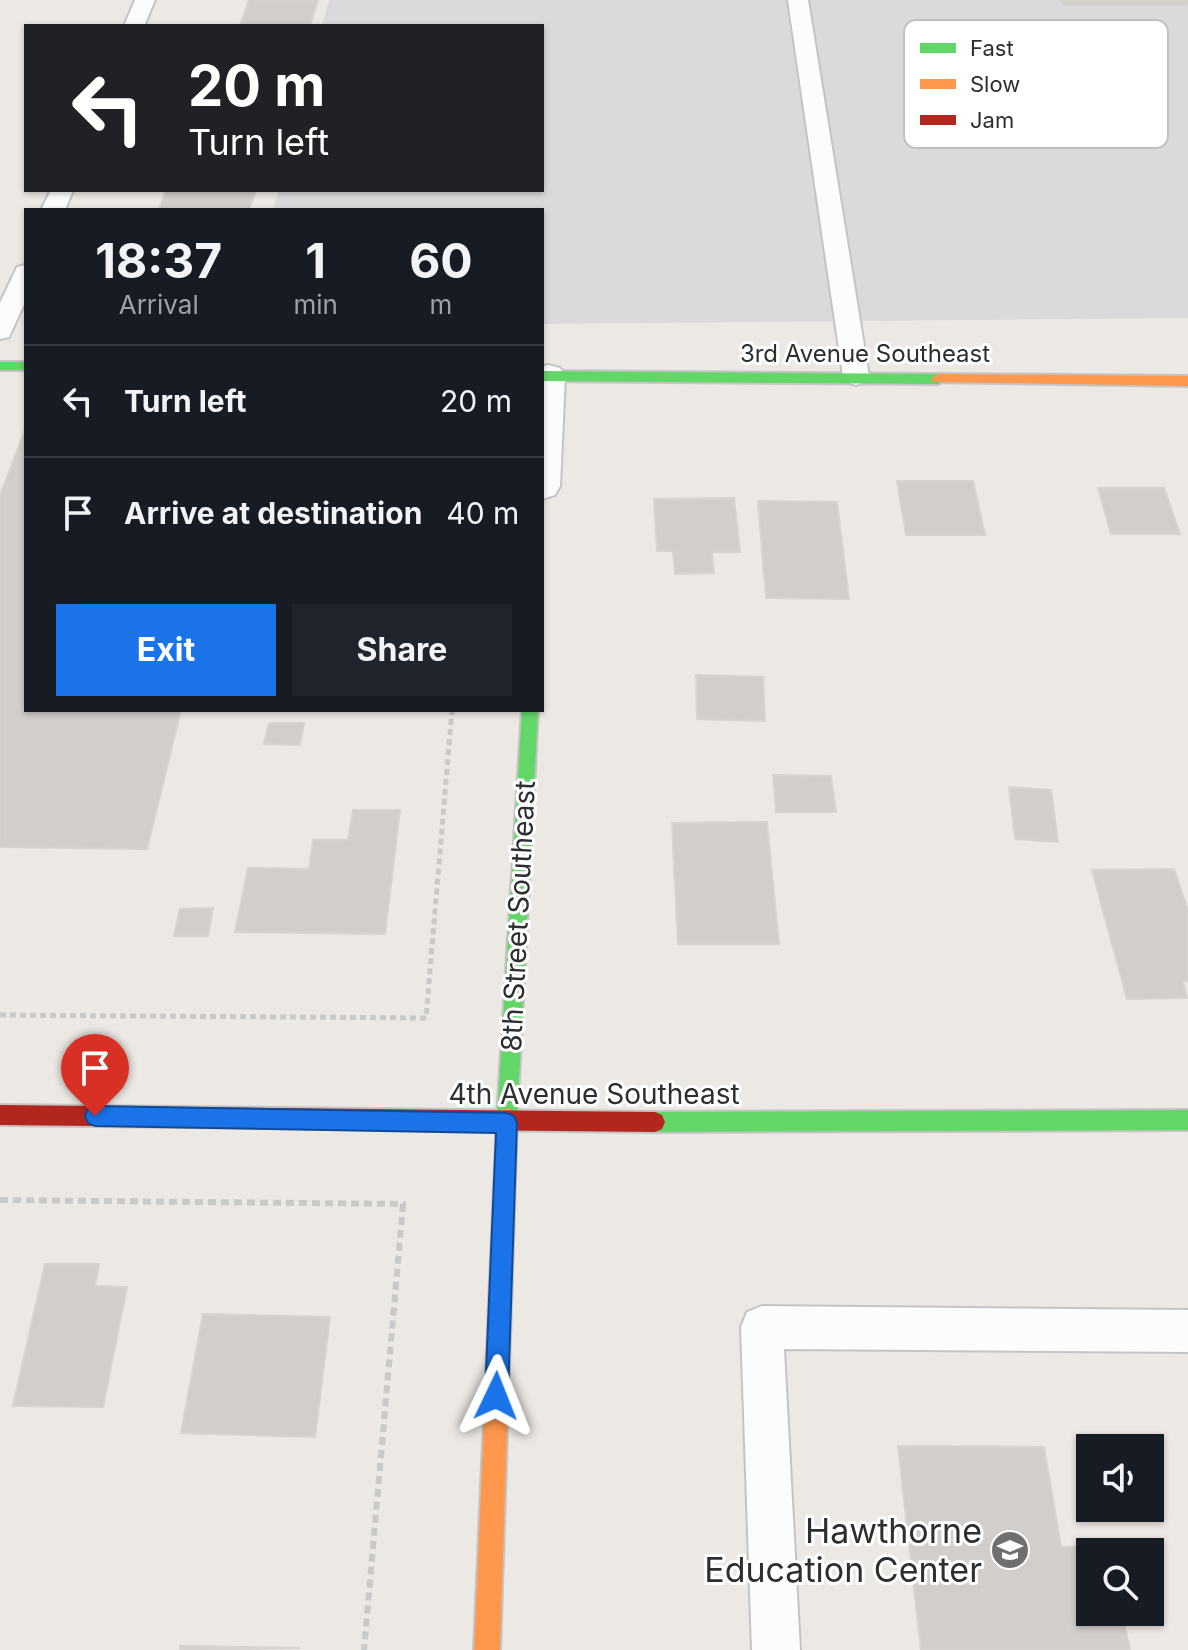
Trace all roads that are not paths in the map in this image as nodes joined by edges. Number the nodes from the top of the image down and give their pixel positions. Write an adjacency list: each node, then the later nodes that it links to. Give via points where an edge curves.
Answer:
1 (145, 0): 3 (lane)
2 (798, 0): 9 (lane)
3 (135, 24)
4 (24, 277): 5 (lane)
5 (0, 331)
6 (0, 366): 7 (street)
7 (24, 366)
8 (545, 376): 9 (street, 3rd Avenue Southeast); 11 (street)
9 (856, 376): 10 (street, 3rd Avenue Southeast)
10 (1188, 381)
11 (544, 413)
12 (530, 712): 15 (street, 8th Street Southeast)
13 (0, 1115): 15 (street, 4th Avenue Southeast)
14 (1188, 1120): 15 (street, 4th Avenue Southeast)
15 (507, 1123): 17 (street, 8th Street Southeast)
16 (1188, 1331): 18 (lane, via 762,1327)
17 (487, 1650)
18 (776, 1650)

